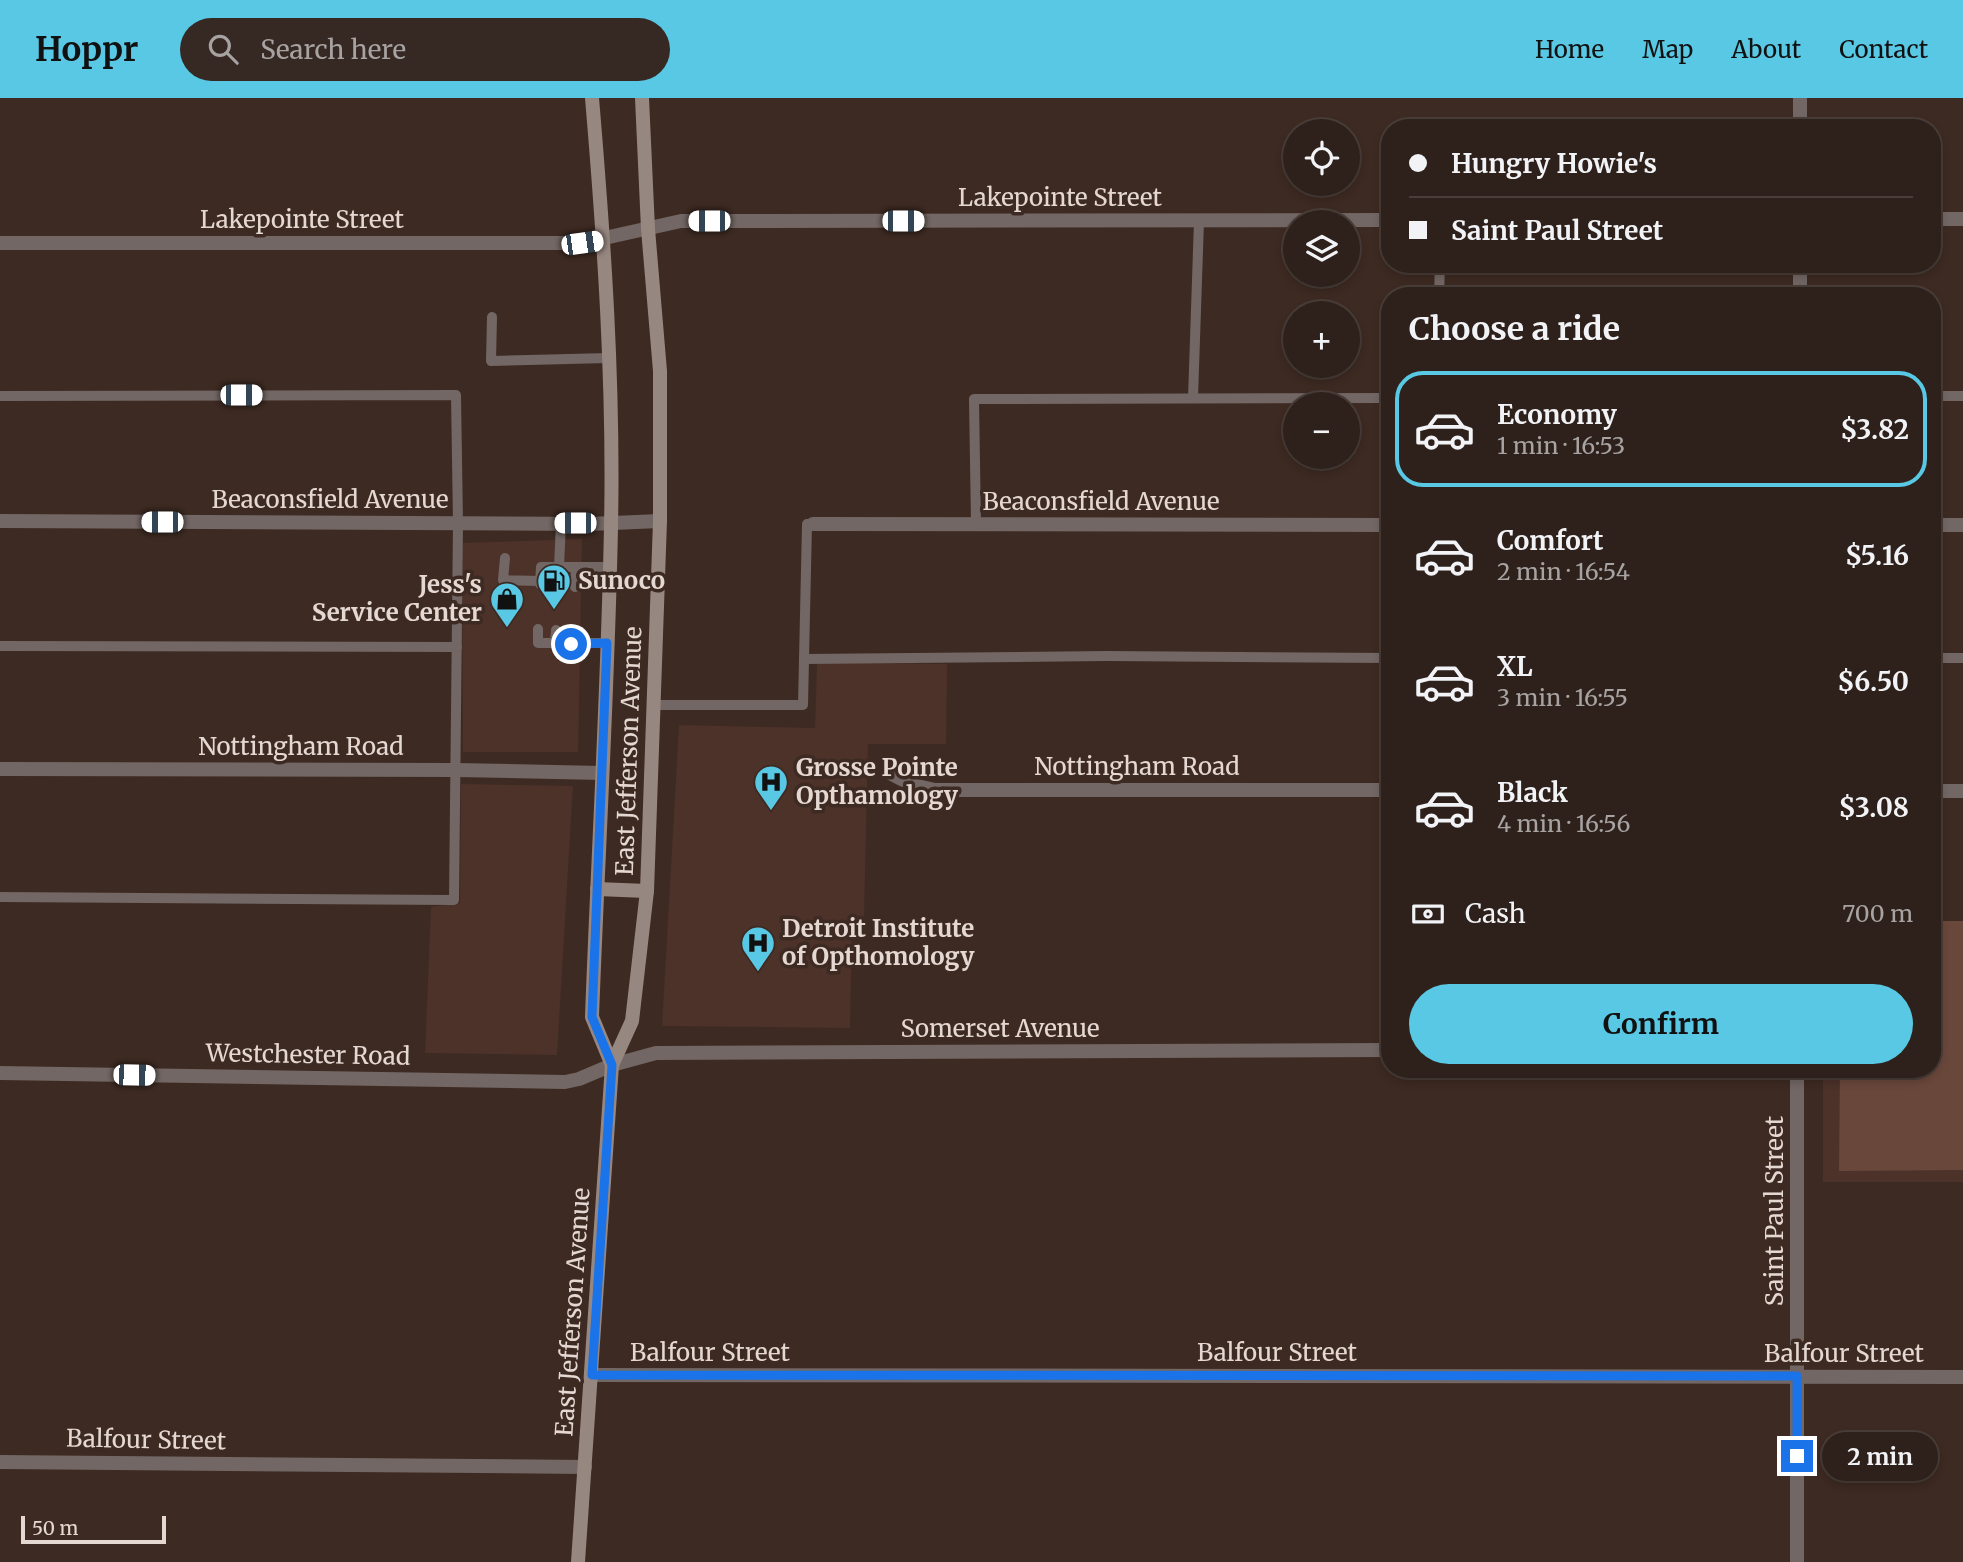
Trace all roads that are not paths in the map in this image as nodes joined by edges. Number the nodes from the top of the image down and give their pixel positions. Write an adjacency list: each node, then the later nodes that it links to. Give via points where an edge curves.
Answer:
1 (592, 98): 10 (main road, East Jefferson Avenue)
2 (642, 98): 9 (main road, East Jefferson Avenue)
3 (1800, 98): 4 (street)
4 (1800, 119)
5 (1941, 219): 6 (street)
6 (1963, 219)
7 (1381, 220): 8 (street, Lakepointe Street)
8 (1199, 221): 9 (street, Lakepointe Street, via 681,221); 17 (lane)
9 (648, 229): 10 (street, Lakepointe Street); 20 (main road, East Jefferson Avenue, via 660,372)
10 (604, 240): 11 (street, Lakepointe Street); 13 (main road, East Jefferson Avenue)
11 (0, 243)
12 (492, 317): 13 (lane, via 491,361)
13 (609, 358): 23 (main road, East Jefferson Avenue)
14 (0, 396): 21 (lane, via 456,395)
15 (1941, 396): 16 (lane)
16 (1963, 396)
17 (1193, 398): 18 (lane); 25 (lane, via 974,399)
18 (1381, 398)
19 (0, 521): 21 (street, Beaconsfield Avenue)
20 (660, 521): 23 (street, Beaconsfield Avenue); 47 (main road, East Jefferson Avenue)
21 (458, 523): 22 (street, Beaconsfield Avenue); 42 (lane)
22 (561, 523): 23 (street, Beaconsfield Avenue); 30 (lane)
23 (611, 524): 32 (main road, East Jefferson Avenue)
24 (813, 524): 25 (street, Beaconsfield Avenue); 46 (lane, via 807,524)
25 (976, 524): 26 (street, Beaconsfield Avenue)
26 (1381, 525)
27 (1941, 525): 28 (street)
28 (1963, 525)
29 (505, 558): 30 (lane, via 503,580 540,583 541,566)
30 (559, 567): 31 (lane); 33 (lane)
31 (576, 567): 32 (lane); 34 (lane)
32 (610, 567): 38 (main road, East Jefferson Avenue)
33 (558, 586)
34 (575, 587)
35 (538, 629): 39 (lane, via 538,643)
36 (556, 630): 39 (lane)
37 (572, 631): 40 (lane)
38 (607, 643): 40 (lane); 51 (main road, East Jefferson Avenue)
39 (555, 644): 40 (lane)
40 (571, 644)
41 (0, 646): 42 (lane)
42 (457, 647): 49 (lane)
43 (1381, 658): 46 (lane)
44 (1941, 658): 45 (lane)
45 (1963, 658)
46 (804, 659): 47 (lane, via 803,705)
47 (654, 705): 56 (main road, East Jefferson Avenue)
48 (0, 769): 49 (street, Nottingham Road)
49 (456, 769): 51 (street, Nottingham Road); 57 (lane, via 454,900)
50 (888, 772): 52 (street, Nottingham Road, via 935,790)
51 (602, 773): 55 (main road, East Jefferson Avenue)
52 (1381, 790)
53 (1941, 791): 54 (street)
54 (1963, 791)
55 (597, 889): 56 (main road); 59 (main road, East Jefferson Avenue, via 592,1017)
56 (646, 891): 59 (main road, East Jefferson Avenue, via 632,1021)
57 (0, 897)
58 (1381, 1050): 59 (street, Somerset Avenue, via 656,1053)
59 (612, 1065): 60 (street, Westchester Road, via 565,1082); 62 (main road, East Jefferson Avenue)
60 (0, 1073)
61 (1797, 1078): 63 (street, Saint Paul Street)
62 (592, 1375): 63 (street, Balfour Street); 66 (main road, East Jefferson Avenue)
63 (1797, 1376): 64 (street, Balfour Street); 68 (street, Saint Paul Street)
64 (1963, 1377)
65 (0, 1462): 66 (street, Balfour Street)
66 (585, 1467): 67 (main road, East Jefferson Avenue)
67 (578, 1562)
68 (1797, 1562)

